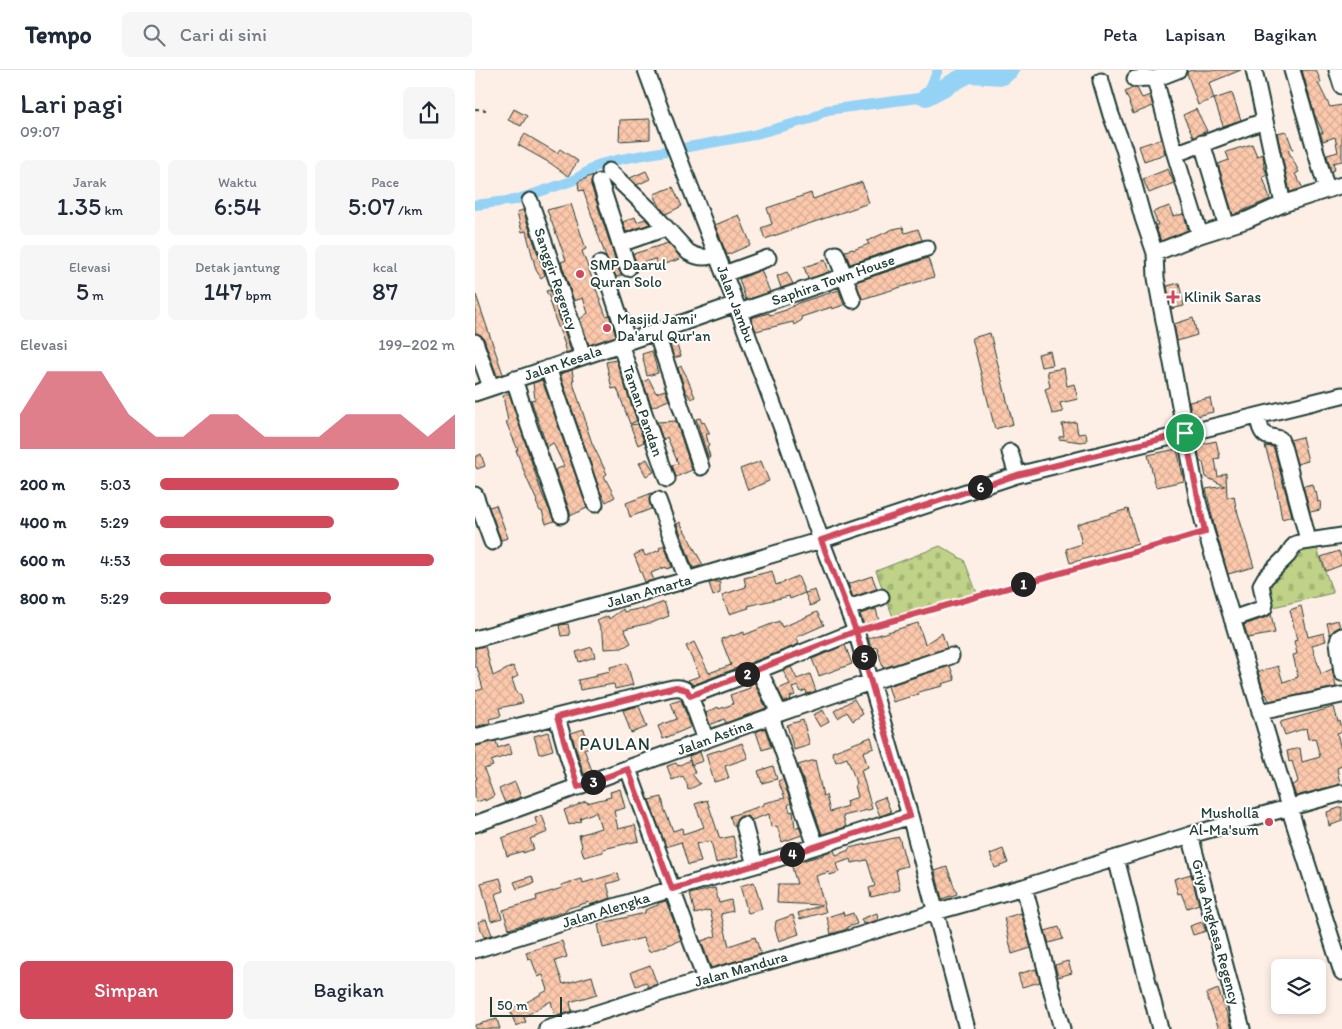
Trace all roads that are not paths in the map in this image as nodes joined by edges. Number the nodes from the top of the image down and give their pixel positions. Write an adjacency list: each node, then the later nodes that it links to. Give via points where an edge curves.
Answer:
1 (646, 70): 23 (street, Jalan Jambu)
2 (1178, 70): 7 (street)
3 (1254, 70): 10 (street)
4 (1292, 70): 14 (street)
5 (1337, 70): 9 (street)
6 (1135, 79): 7 (street)
7 (1155, 79): 12 (street)
8 (1101, 80): 22 (street)
9 (1342, 86)
10 (1265, 121): 11 (street); 16 (street)
11 (1202, 143): 12 (street); 17 (street)
12 (1175, 154): 19 (street)
13 (1342, 185): 14 (street)
14 (1327, 190): 16 (street)
15 (530, 201): 35 (street, Sanggir Regency)
16 (1283, 204): 17 (street)
17 (1227, 226): 19 (street)
18 (667, 228): 20 (street); 20 (street, via 650,210 604,176); 23 (street, via 695,256 709,258)
19 (1201, 235): 22 (street)
20 (620, 244): 27 (street)
21 (927, 248): 29 (street, Saphira Town House)
22 (1155, 253): 42 (street, via 1156,278)
23 (716, 254): 28 (street, Jalan Jambu)
24 (836, 254): 29 (street)
25 (768, 258): 28 (street)
26 (600, 264): 34 (street, Taman Pandan, via 607,278)
27 (628, 268)
28 (724, 274): 31 (street, Jalan Jambu)
29 (845, 276): 30 (street); 31 (street, Saphira Town House)
30 (853, 300)
31 (737, 308): 32 (street, Jalan Kesala); 53 (street, Jalan Jambu)
32 (655, 332): 34 (street, Jalan Kesala); 44 (street)
33 (475, 342): 38 (street)
34 (624, 343): 35 (street, Jalan Kesala); 46 (street, Taman Pandan)
35 (583, 356): 36 (street, Jalan Kesala)
36 (548, 368): 37 (street, Jalan Kesala); 49 (street)
37 (515, 380): 38 (street, Jalan Kesala); 50 (street)
38 (491, 388): 39 (street, Jalan Kesala)
39 (475, 393)
40 (1342, 395): 41 (street, Jalan Amarta)
41 (1258, 416): 42 (street, Jalan Amarta); 51 (street, via 1264,434 1280,438)
42 (1185, 433): 45 (street, Jalan Amarta); 58 (street, via 1205,532)
43 (1009, 452): 45 (street)
44 (701, 467)
45 (1017, 475): 53 (street, Jalan Amarta)
46 (667, 479)
47 (475, 495): 54 (street)
48 (658, 500): 55 (street)
49 (595, 504)
50 (561, 515)
51 (1306, 532)
52 (1342, 536): 58 (street, via 1296,544 1262,582 1264,608)
53 (821, 540): 55 (street, Jalan Amarta); 57 (street, Jalan Jambu)
54 (492, 542)
55 (687, 580): 61 (street, Jalan Amarta)
56 (881, 597): 57 (street)
57 (848, 608): 59 (street, Jalan Jambu)
58 (1232, 619): 68 (street)
59 (856, 631): 63 (street); 65 (street, Jalan Jambu)
60 (1342, 636): 64 (street, via 1337,642)
61 (475, 639)
62 (951, 656): 65 (street, Jalan Astina)
63 (759, 670): 67 (street); 69 (street)
64 (1342, 673)
65 (871, 681): 69 (street, Jalan Astina); 77 (street, Jalan Jambu)
66 (1342, 695): 68 (street)
67 (690, 696): 70 (street, via 687,690 676,687); 72 (street)
68 (1261, 712): 76 (street)
69 (775, 715): 72 (street, Jalan Astina); 81 (street)
70 (557, 717): 71 (street); 74 (street)
71 (475, 737)
72 (706, 740): 73 (street, Jalan Astina)
73 (628, 769): 74 (street, Jalan Astina); 85 (street)
74 (578, 787): 78 (street, Jalan Astina)
75 (1342, 793): 76 (street, Jalan Mandura)
76 (1289, 808): 80 (street, Jalan Mandura); 88 (street)
77 (910, 816): 81 (street, Jalan Alengka); 86 (street, Jalan Jambu)
78 (475, 824)
79 (744, 825): 83 (street)
80 (1190, 836): 82 (street, Jalan Mandura); 94 (street, Griya Angkasa Regency)
81 (816, 846): 83 (street, Jalan Alengka)
82 (1116, 858): 84 (street, Jalan Mandura); 93 (street)
83 (755, 865): 85 (street, Jalan Alengka)
84 (1024, 887): 86 (street, Jalan Mandura); 92 (street)
85 (672, 889): 87 (street, Jalan Alengka); 89 (street)
86 (935, 912): 89 (street, Jalan Mandura); 91 (street, Jalan Jambu)
87 (475, 950)
88 (1342, 972)
89 (705, 979): 90 (street, Jalan Mandura)
90 (547, 1029)
91 (967, 1029)
92 (1062, 1029)
93 (1160, 1029)
94 (1242, 1029)

